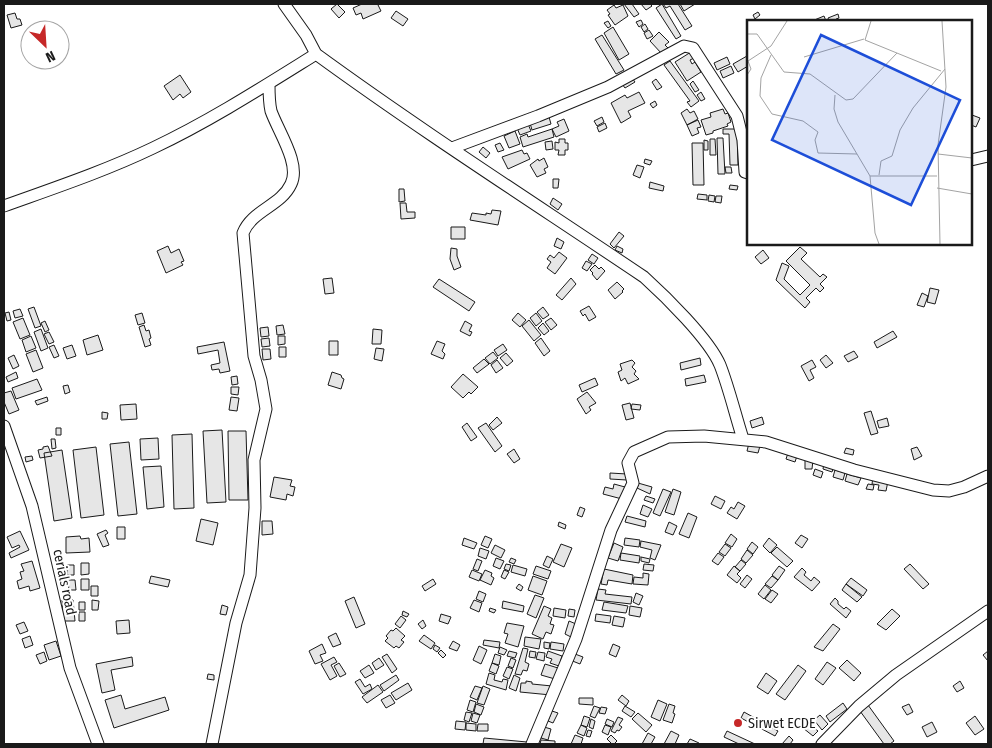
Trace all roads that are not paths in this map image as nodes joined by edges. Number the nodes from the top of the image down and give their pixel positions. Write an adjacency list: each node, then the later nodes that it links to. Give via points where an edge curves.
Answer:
1 (284, 4): 2 (street)
2 (316, 54): 3 (street); 4 (street)
3 (269, 84): 8 (street, via 153,148); 14 (street, via 271,109 294,172 285,194 252,219 243,233 254,356 266,409 254,460 255,508 250,575 236,623)
4 (452, 148): 7 (street, via 608,87 684,46 693,48 737,116); 10 (street, via 655,287 712,350 720,365)
5 (988, 156): 6 (street)
6 (972, 160)
7 (747, 173)
8 (4, 206)
9 (4, 426): 13 (street, cerials road, via 32,506 70,668)
10 (743, 439): 11 (street, via 766,442 854,470 933,490 964,487); 15 (street, via 694,435 668,437 634,452 628,463 633,483 611,530 576,639)
11 (988, 476)
12 (988, 611): 16 (street, via 896,675 859,706)
13 (98, 744)
14 (212, 744)
15 (532, 744)
16 (822, 744)

